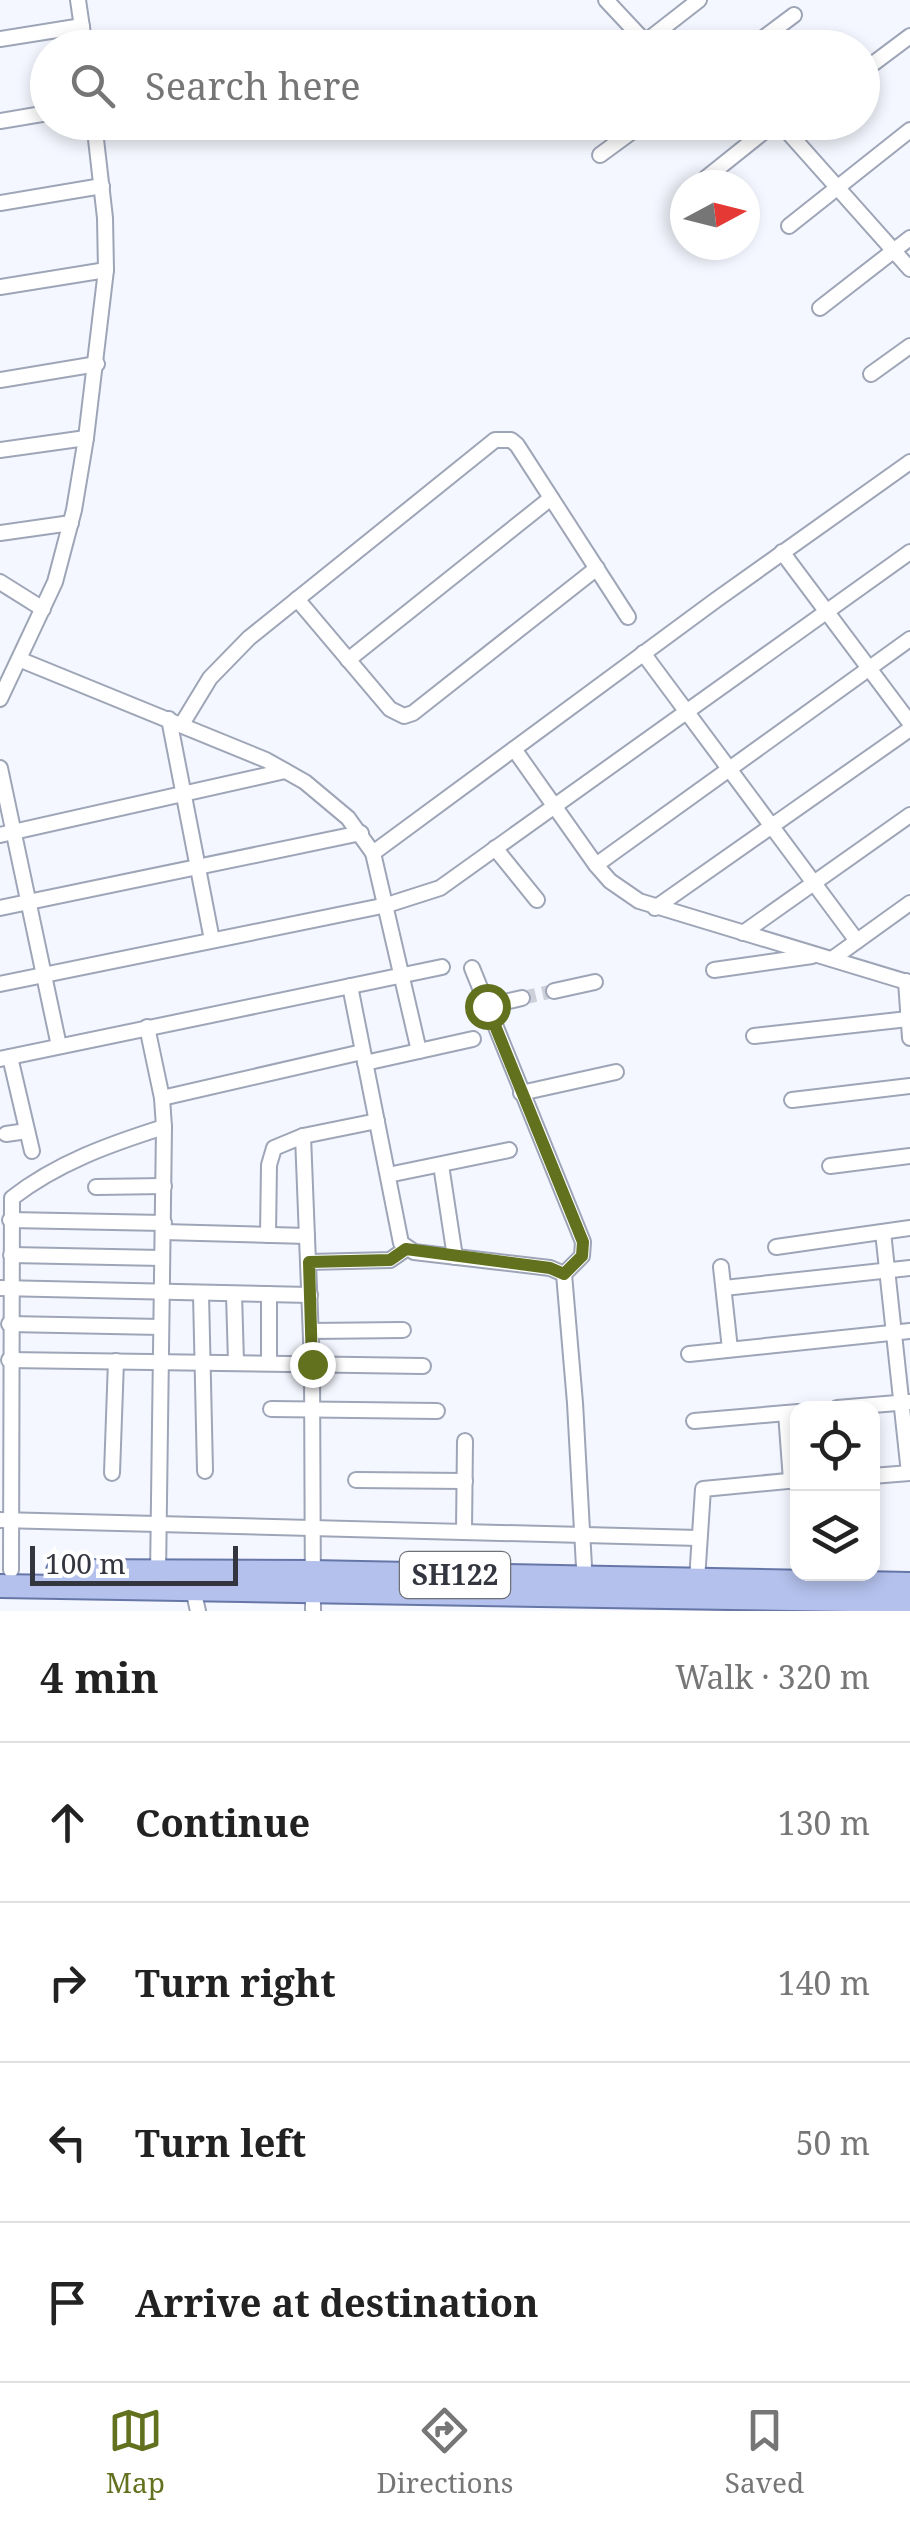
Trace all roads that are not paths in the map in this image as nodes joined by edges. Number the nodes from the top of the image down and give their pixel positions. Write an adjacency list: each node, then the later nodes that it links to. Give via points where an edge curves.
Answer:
1 (78, 0): 5 (street)
2 (606, 0): 8 (street)
3 (699, 0): 9 (street)
4 (794, 16): 10 (street)
5 (82, 26): 6 (street); 7 (street)
6 (57, 30)
7 (83, 30)
8 (634, 30)
9 (665, 30)
10 (775, 30)
11 (30, 34): 13 (street)
12 (910, 36): 14 (street)
13 (0, 39)
14 (880, 58)
15 (30, 116): 16 (street)
16 (0, 120)
17 (910, 130): 25 (street)
18 (96, 140): 24 (street)
19 (620, 140): 22 (street)
20 (755, 140): 23 (street)
21 (795, 140): 25 (street)
22 (600, 154)
23 (716, 170)
24 (102, 186): 26 (street); 31 (street)
25 (839, 186): 27 (street); 29 (street)
26 (0, 203)
27 (789, 226)
28 (910, 238): 29 (street)
29 (895, 250): 30 (street); 33 (street)
30 (910, 268)
31 (106, 270): 32 (street); 35 (street)
32 (0, 286)
33 (820, 308)
34 (910, 346): 36 (street)
35 (97, 364): 37 (street); 38 (street)
36 (871, 374)
37 (0, 380)
38 (86, 438): 39 (street); 42 (street)
39 (0, 450)
40 (910, 462): 44 (street)
41 (551, 498): 46 (street); 48 (street, via 517,445 496,440); 55 (street)
42 (71, 523): 43 (street); 49 (street)
43 (0, 533)
44 (782, 552): 50 (street); 53 (street)
45 (910, 552): 50 (street)
46 (596, 568): 51 (street); 55 (street, via 413,713 390,709)
47 (0, 582): 49 (street)
48 (297, 599): 55 (street); 59 (street, via 232,654)
49 (43, 609): 54 (street)
50 (826, 611): 56 (street); 58 (street)
51 (628, 616)
52 (910, 639): 56 (street)
53 (643, 653): 58 (street); 61 (street)
54 (20, 660): 57 (street); 59 (street)
55 (348, 660)
56 (870, 668): 60 (street); 63 (street)
57 (0, 698)
58 (686, 711): 63 (street); 66 (street)
59 (176, 721): 64 (street); 65 (street)
60 (910, 726): 68 (street)
61 (514, 748): 66 (street); 72 (street)
62 (0, 768): 70 (street)
63 (728, 770): 68 (street); 73 (street)
64 (285, 771): 65 (street); 69 (street)
65 (183, 795): 70 (street); 74 (street)
66 (553, 806): 71 (street); 73 (street)
67 (910, 815): 75 (street)
68 (771, 828): 75 (street); 81 (street)
69 (361, 833): 72 (street); 74 (street)
70 (7, 834): 77 (street)
71 (496, 848): 76 (street); 79 (street, via 440,888)
72 (374, 853): 79 (street)
73 (596, 865): 81 (street, via 623,892)
74 (197, 867): 77 (street); 83 (street)
75 (812, 883): 82 (street); 84 (street)
76 (537, 900)
77 (29, 902): 80 (street); 89 (street)
78 (910, 902): 84 (street)
79 (387, 905): 83 (street); 90 (street)
80 (0, 908)
81 (655, 908): 82 (street)
82 (743, 934): 85 (street)
83 (212, 940): 89 (street)
84 (857, 941): 85 (street)
85 (825, 958): 88 (street); 92 (street)
86 (442, 967): 90 (street)
87 (472, 968): 97 (street)
88 (714, 970)
89 (44, 975): 93 (street); 103 (street)
90 (401, 976): 94 (street); 104 (street)
91 (595, 982): 95 (street)
92 (908, 982): 98 (street)
93 (0, 984)
94 (350, 986): 99 (street); 106 (street)
95 (554, 991)
96 (522, 998): 97 (street)
97 (487, 1006): 109 (street)
98 (908, 1019): 100 (street); 101 (street)
99 (147, 1028): 103 (street); 110 (street)
100 (754, 1036)
101 (910, 1038)
102 (473, 1039): 104 (street)
103 (60, 1046): 105 (street)
104 (419, 1051): 106 (street)
105 (5, 1058): 114 (street)
106 (364, 1058): 110 (street); 112 (street)
107 (616, 1072): 109 (street)
108 (910, 1086): 111 (street)
109 (521, 1093): 141 (street, via 583,1242 582,1256)
110 (162, 1098): 113 (street)
111 (792, 1100)
112 (377, 1121): 116 (street); 122 (street)
113 (164, 1127): 123 (street); 125 (street, via 95,1150)
114 (28, 1130): 115 (street); 118 (street)
115 (6, 1134)
116 (303, 1136): 130 (street, via 280,1144 271,1156); 131 (street)
117 (510, 1150): 120 (street)
118 (32, 1151)
119 (910, 1156): 121 (street)
120 (440, 1164): 122 (street); 135 (street)
121 (830, 1166)
122 (388, 1175): 133 (street)
123 (164, 1186): 124 (street); 126 (street)
124 (96, 1187)
125 (6, 1199): 127 (street)
126 (163, 1227): 127 (street); 130 (street); 136 (street)
127 (7, 1228): 134 (street)
128 (910, 1228): 129 (street)
129 (883, 1232): 132 (street); 140 (street)
130 (268, 1235): 131 (street)
131 (308, 1236): 137 (street)
132 (776, 1247)
133 (406, 1249): 135 (street); 137 (street, via 390,1260)
134 (10, 1255): 136 (street); 142 (street)
135 (455, 1257): 141 (street)
136 (162, 1258): 144 (street)
137 (309, 1262): 148 (street)
138 (721, 1268): 143 (street)
139 (910, 1268): 140 (street)
140 (888, 1271): 143 (street); 153 (street)
141 (564, 1274): 185 (street)
142 (5, 1288): 144 (street); 149 (street)
143 (724, 1288): 154 (street)
144 (162, 1292): 145 (street); 150 (street)
145 (201, 1294): 146 (street); 159 (street)
146 (234, 1294): 147 (street); 160 (street)
147 (270, 1294): 148 (street); 161 (street)
148 (310, 1295): 151 (street)
149 (10, 1324): 150 (street); 155 (street)
150 (161, 1327): 158 (street)
151 (311, 1330): 152 (street); 162 (street)
152 (402, 1330)
153 (903, 1332): 154 (street); 164 (street)
154 (730, 1349): 156 (street)
155 (6, 1351): 157 (street); 165 (street)
156 (689, 1354)
157 (116, 1361): 158 (street); 175 (street)
158 (160, 1361): 159 (street); 182 (street)
159 (202, 1362): 160 (street); 174 (street)
160 (236, 1362): 161 (street)
161 (268, 1363): 162 (street)
162 (312, 1364): 163 (street); 167 (street)
163 (424, 1366)
164 (906, 1402): 166 (street); 176 (street)
165 (5, 1404): 173 (street)
166 (880, 1404)
167 (312, 1408): 168 (street); 169 (street); 183 (street)
168 (271, 1409)
169 (438, 1411)
170 (790, 1413): 171 (street)
171 (694, 1421)
172 (465, 1440): 180 (street)
173 (5, 1460): 181 (street)
174 (204, 1472)
175 (112, 1473)
176 (910, 1473): 177 (street)
177 (880, 1475)
178 (356, 1480): 180 (street)
179 (790, 1480): 186 (street, via 703,1489)
180 (464, 1481): 184 (street)
181 (5, 1520): 182 (street); 187 (street)
182 (158, 1522): 183 (street); 188 (street)
183 (312, 1526): 184 (street); 192 (street)
184 (464, 1531): 185 (street)
185 (582, 1535): 186 (street); 191 (street)
186 (698, 1538): 189 (street)
187 (4, 1575): 188 (main road, SH122)
188 (158, 1579): 192 (main road, SH122); 194 (main road, SH122)
189 (696, 1580): 191 (main road, SH122); 193 (main road, SH122)
190 (910, 1584): 193 (main road, SH122)
191 (585, 1586): 192 (main road, SH122); 193 (main road, SH122); 195 (main road, SH122)
192 (312, 1591): 194 (main road, SH122); 195 (main road, SH122)
193 (820, 1592): 197 (main road, SH122)
194 (196, 1600)
195 (422, 1601)
196 (910, 1601): 197 (main road, SH122)
197 (874, 1606)

